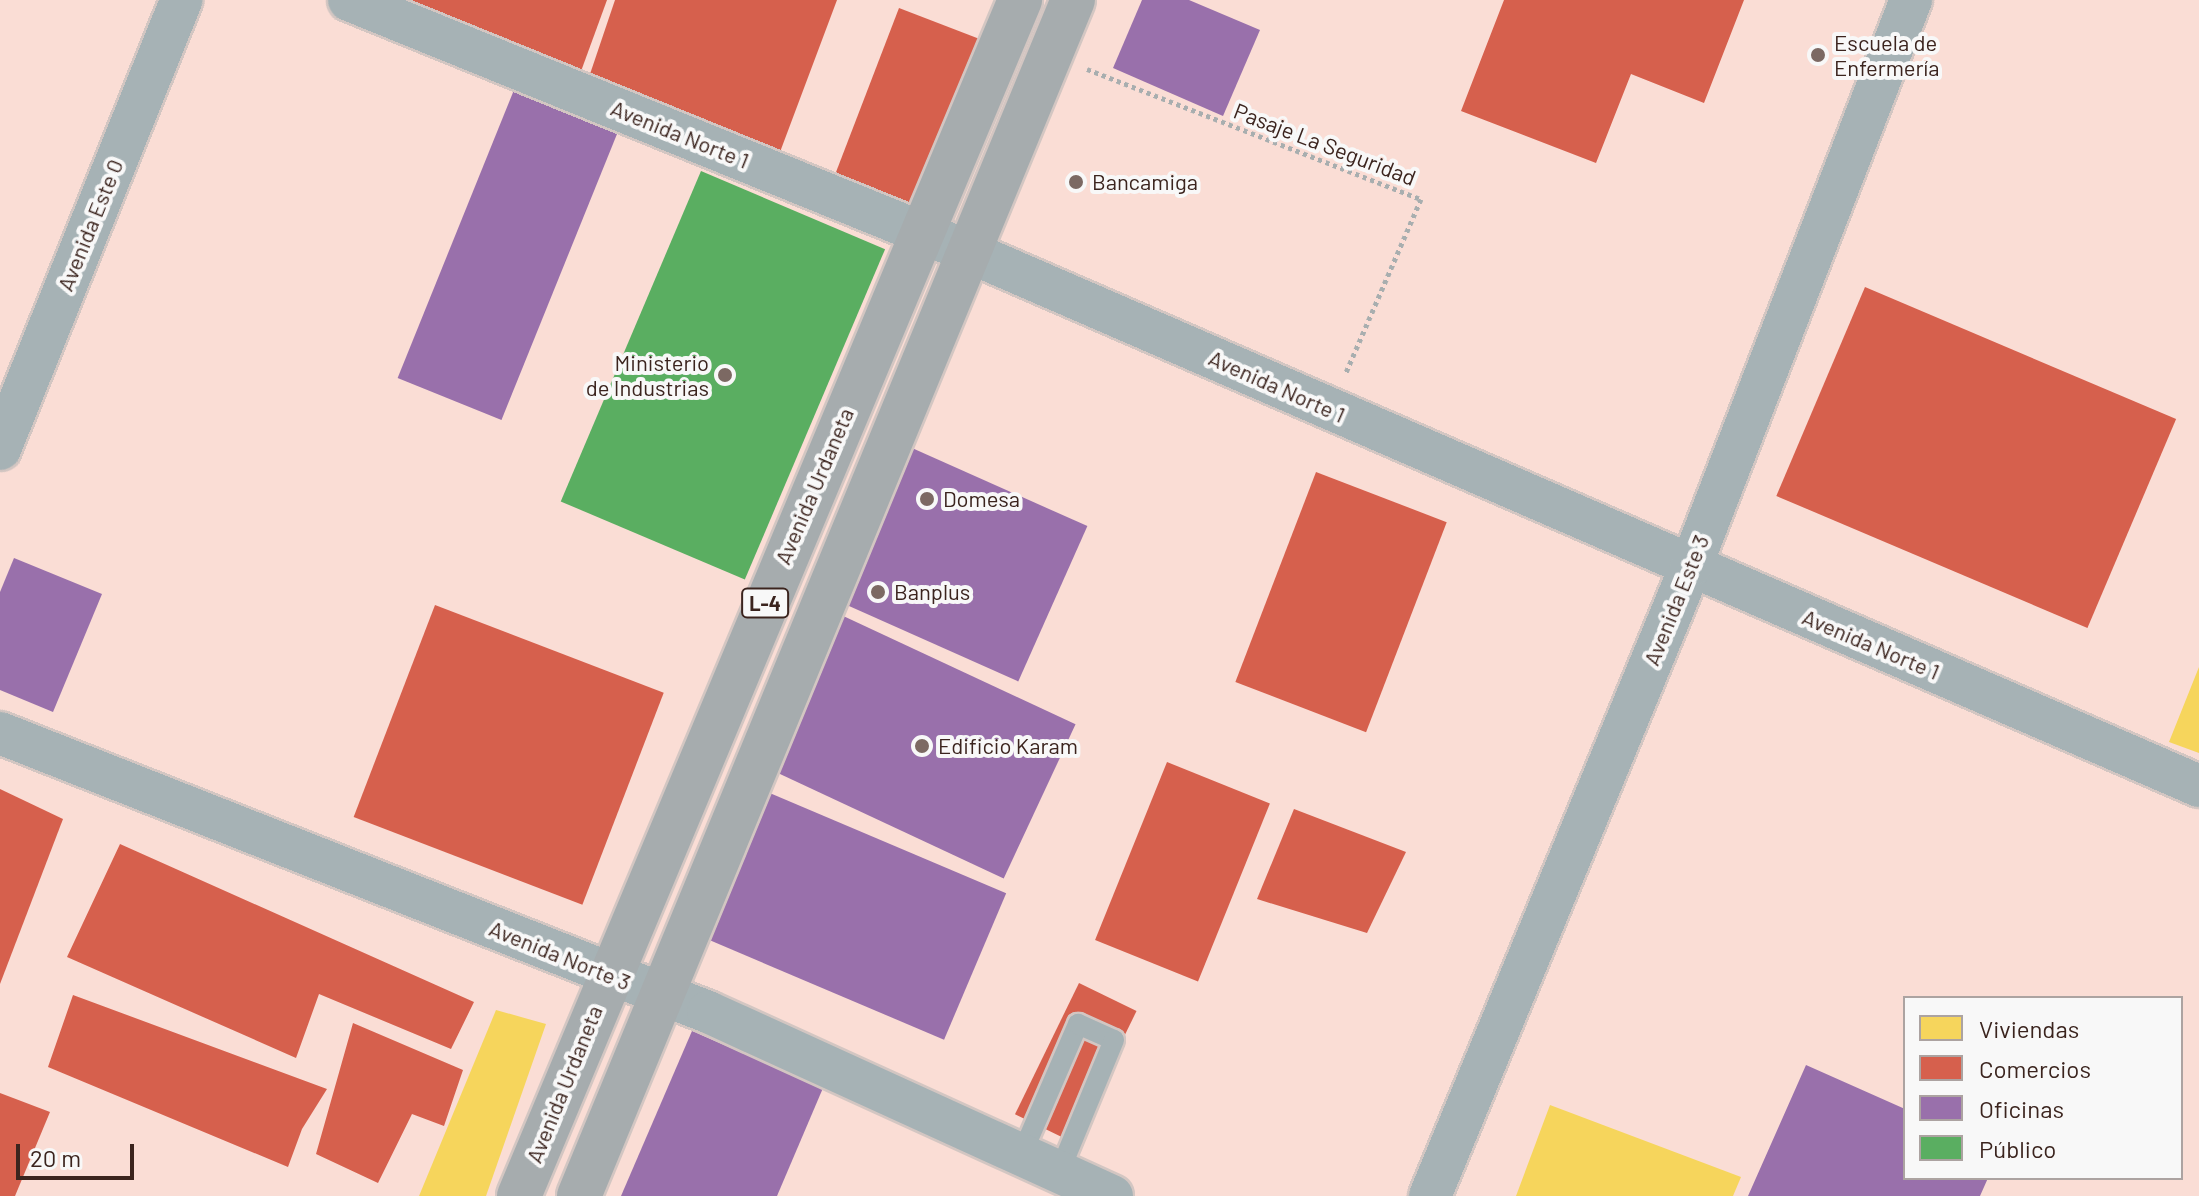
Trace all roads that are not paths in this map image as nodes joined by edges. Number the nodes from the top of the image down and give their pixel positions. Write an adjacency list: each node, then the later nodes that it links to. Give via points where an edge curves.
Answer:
1 (181, 0): 8 (street, Avenida Este 0)
2 (349, 0): 6 (street, Avenida Norte 1)
3 (1020, 0): 6 (main road, Avenida Urdaneta / L-4)
4 (1073, 0): 7 (main road, L-4)
5 (1911, 0): 9 (street, Avenida Este 3)
6 (920, 232): 7 (street, Avenida Norte 1); 12 (main road, Avenida Urdaneta / L-4)
7 (967, 251): 9 (street, Avenida Norte 1); 13 (main road, L-4)
8 (0, 449)
9 (1691, 566): 11 (street, Avenida Norte 1); 19 (street, Avenida Este 3)
10 (0, 733): 12 (street, Avenida Norte 3)
11 (2199, 786)
12 (609, 974): 13 (street, Avenida Norte 3); 16 (main road, Avenida Urdaneta / L-4)
13 (664, 996): 14 (street, Avenida Norte 3); 17 (main road, L-4)
14 (1021, 1156): 15 (street, Avenida Norte 3); 15 (lane, via 1078,1024 1114,1040)
15 (1059, 1173): 18 (street, Avenida Norte 3)
16 (519, 1196)
17 (579, 1196)
18 (1112, 1196)
19 (1430, 1196)

